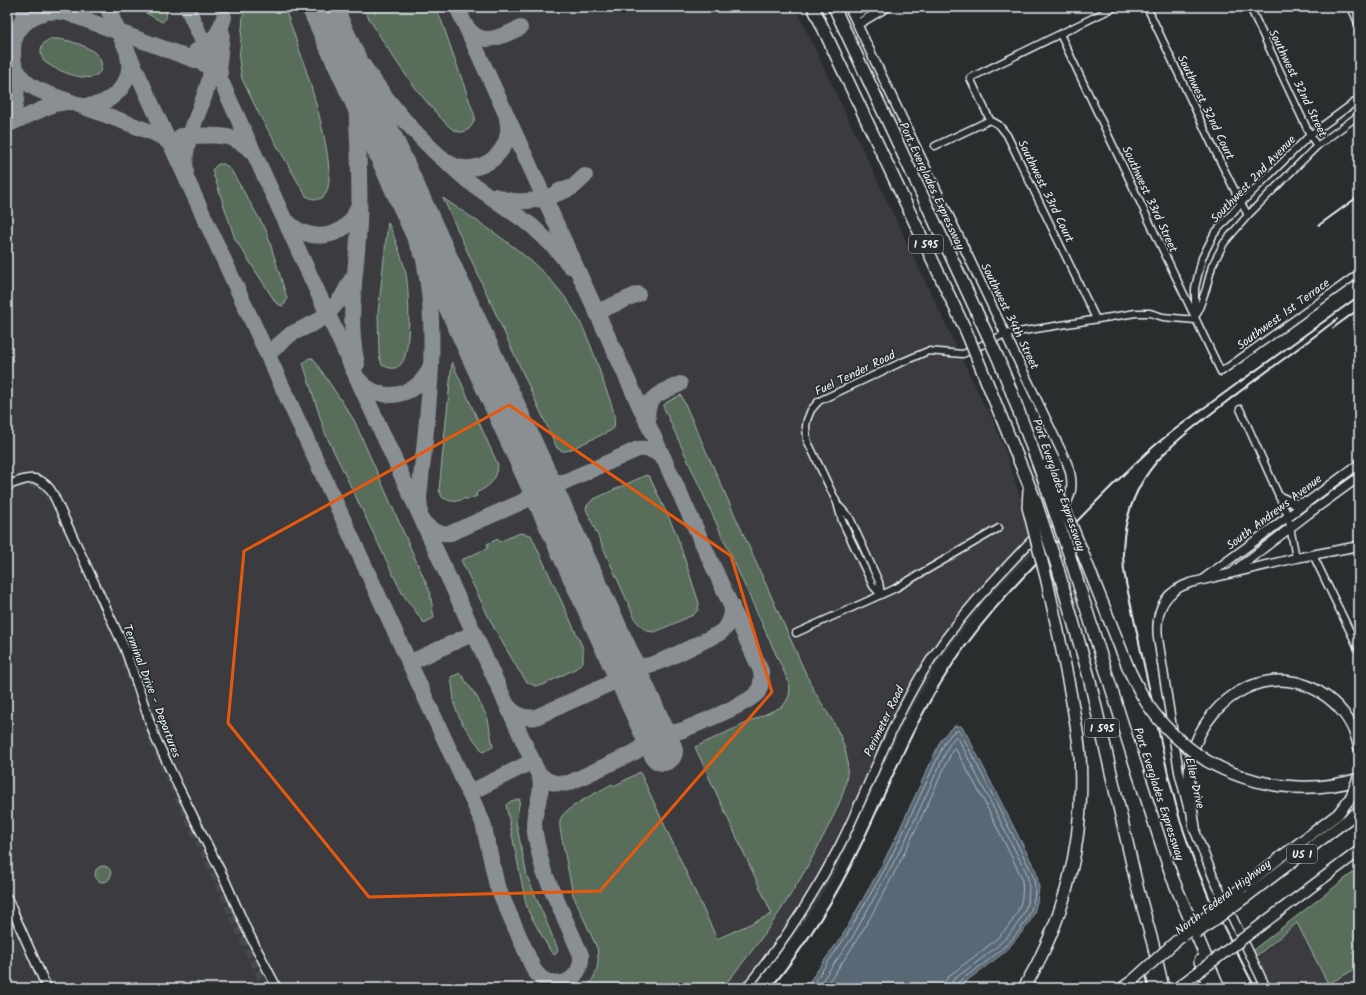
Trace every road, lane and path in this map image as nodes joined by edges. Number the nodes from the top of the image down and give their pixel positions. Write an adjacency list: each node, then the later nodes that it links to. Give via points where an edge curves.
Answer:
1 (813, 7): 31 (highway, I 595, bridge, via 952,301)
2 (834, 7): 27 (highway, Port Everglades Expressway / I 595, bridge, via 972,300)
3 (849, 7): 10 (street, Southwest 34th Street)
4 (869, 7): 10 (street)
5 (887, 7): 11 (street)
6 (1115, 7): 13 (street)
7 (1147, 7): 20 (street, Southwest 32nd Court)
8 (1250, 7): 17 (street, Southwest 32nd Street)
9 (1350, 7): 12 (street)
10 (854, 16): 11 (street, Southwest 34th Street)
11 (858, 24): 25 (street, Southwest 34th Street)
12 (1359, 25)
13 (1060, 34): 16 (street, Southwest 33rd Court, via 970,78); 24 (street, Southwest 33rd Street)
14 (1359, 99): 17 (street, Southwest 2nd Avenue)
15 (1359, 115): 19 (street, Southwest 2nd Avenue)
16 (990, 120): 18 (street); 23 (street, Southwest 33rd Court, via 999,125 1007,135)
17 (1310, 135): 19 (street, Southwest 32nd Street); 20 (street, Southwest 2nd Avenue)
18 (935, 146)
19 (1317, 146): 21 (street, Southwest 2nd Avenue)
20 (1241, 203): 21 (street, Southwest 32nd Court); 24 (street, Southwest 2nd Avenue, via 1214,234 1202,258 1195,288)
21 (1248, 214): 24 (street, Southwest 2nd Avenue, via 1224,243 1212,266)
22 (1359, 273): 26 (street, Southwest 1st Terrace)
23 (1096, 319): 24 (street, via 1150,313 1163,318); 25 (street)
24 (1195, 320): 26 (street, Southwest 33rd Street)
25 (1005, 334): 32 (street, Southwest 34th Street, via 1069,469); 44 (street, Fuel Tender Road, via 962,354 928,351 900,363 815,405 806,420 807,440 873,586)
26 (1221, 372)
27 (1010, 388): 48 (highway, bridge, via 1046,463 1130,672 1146,702 1169,730 1207,761 1245,779 1286,787 1325,786); 52 (highway, Port Everglades Expressway / I 595, bridge, via 1070,558)
28 (1240, 409): 34 (street)
29 (1359, 464): 35 (street, South Andrews Avenue)
30 (1359, 477): 38 (street, South Andrews Avenue)
31 (1029, 485): 53 (highway, I 595, bridge, via 1058,569 1091,684); 59 (highway, bridge, via 1028,507 1062,648 1076,725 1080,755 1080,800 1076,847 1066,892 1046,948)
32 (1072, 485): 58 (street, Perimeter Road, via 1071,495 1064,507 989,586 930,661 897,718 850,825 826,871 790,930)
33 (7, 486): 57 (street, Terminal Drive - Departures, via 23,479 34,478 45,483 53,494 125,649 155,737)
34 (1280, 497): 35 (street, via 1295,504); 36 (street)
35 (1310, 500): 36 (street, South Andrews Avenue)
36 (1288, 516): 38 (street); 43 (street, South Andrews Avenue)
37 (999, 528): 44 (street)
38 (1291, 528): 41 (street); 42 (street, South Andrews Avenue)
39 (1359, 546): 40 (street, Eller Drive)
40 (1313, 555): 41 (street, Eller Drive); 46 (street)
41 (1296, 558): 42 (street, Eller Drive)
42 (1232, 573): 43 (street, Eller Drive)
43 (1202, 580): 50 (street, Eller Drive, via 1176,589 1164,601 1159,613 1157,631 1180,772)
44 (881, 595): 45 (street)
45 (796, 633)
46 (1359, 650)
47 (1359, 747): 50 (main road, via 1349,721 1340,709 1324,694 1304,683 1271,681 1238,692 1211,716 1193,754 1189,790)
48 (1359, 777): 54 (main road, bridge, via 1351,798 1338,814 1278,859)
49 (1359, 812): 54 (main road, North Federal Highway / US 1)
50 (1195, 830): 66 (street, Eller Drive, via 1214,879)
51 (1359, 851): 63 (main road, US 1, bridge)
52 (1172, 877): 64 (highway); 65 (highway, Port Everglades Expressway)
53 (1138, 890): 61 (highway); 62 (highway)
54 (1245, 892): 60 (main road, North Federal Highway / US 1, bridge)
55 (7, 898): 56 (street)
56 (48, 988)
57 (277, 988)
58 (746, 988)
59 (1024, 988)
60 (1122, 988)
61 (1155, 988)
62 (1163, 988)
63 (1177, 988)
64 (1209, 988)
65 (1219, 988)
66 (1266, 988)

